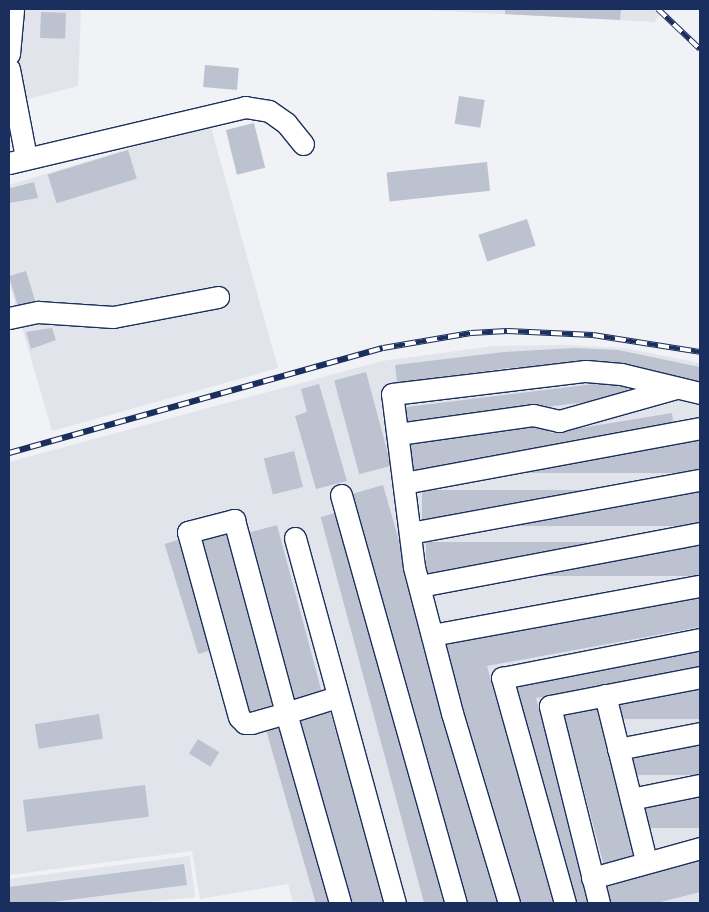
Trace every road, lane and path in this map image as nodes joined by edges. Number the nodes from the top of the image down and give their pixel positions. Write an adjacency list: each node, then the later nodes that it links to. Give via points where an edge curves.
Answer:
1 (14, 10): 2 (lane)
2 (9, 54)
3 (9, 69): 5 (lane)
4 (303, 144): 5 (lane, via 286,123 269,111 245,107)
5 (17, 160)
6 (218, 297): 7 (lane, via 113,317 38,312)
7 (9, 318)
8 (678, 388): 9 (lane); 11 (lane, via 559,421 533,415); 11 (lane, via 621,374 586,371 392,394)
9 (700, 393)
10 (700, 428): 13 (lane)
11 (398, 434): 13 (lane)
12 (700, 480): 15 (lane)
13 (404, 483): 15 (lane)
14 (341, 495): 35 (lane)
15 (410, 533): 18 (lane)
16 (700, 533): 18 (lane)
17 (295, 538): 24 (lane)
18 (420, 586): 20 (lane)
19 (700, 586): 20 (lane)
20 (432, 635): 36 (lane)
21 (700, 639): 37 (lane, via 502,678)
22 (700, 677): 23 (lane)
23 (605, 696): 27 (lane); 32 (lane, via 550,706)
24 (337, 697): 25 (lane); 34 (lane)
25 (286, 713): 25 (lane, via 234,520 188,532 239,717 245,723 252,723); 33 (lane)
26 (700, 733): 27 (lane)
27 (618, 749): 29 (lane)
28 (700, 785): 29 (lane)
29 (631, 799): 31 (lane)
30 (700, 848): 31 (lane)
31 (646, 861): 32 (lane)
32 (592, 878): 38 (lane)
33 (340, 903)
34 (395, 903)
35 (456, 903)
36 (509, 903)
37 (565, 903)
38 (599, 903)

